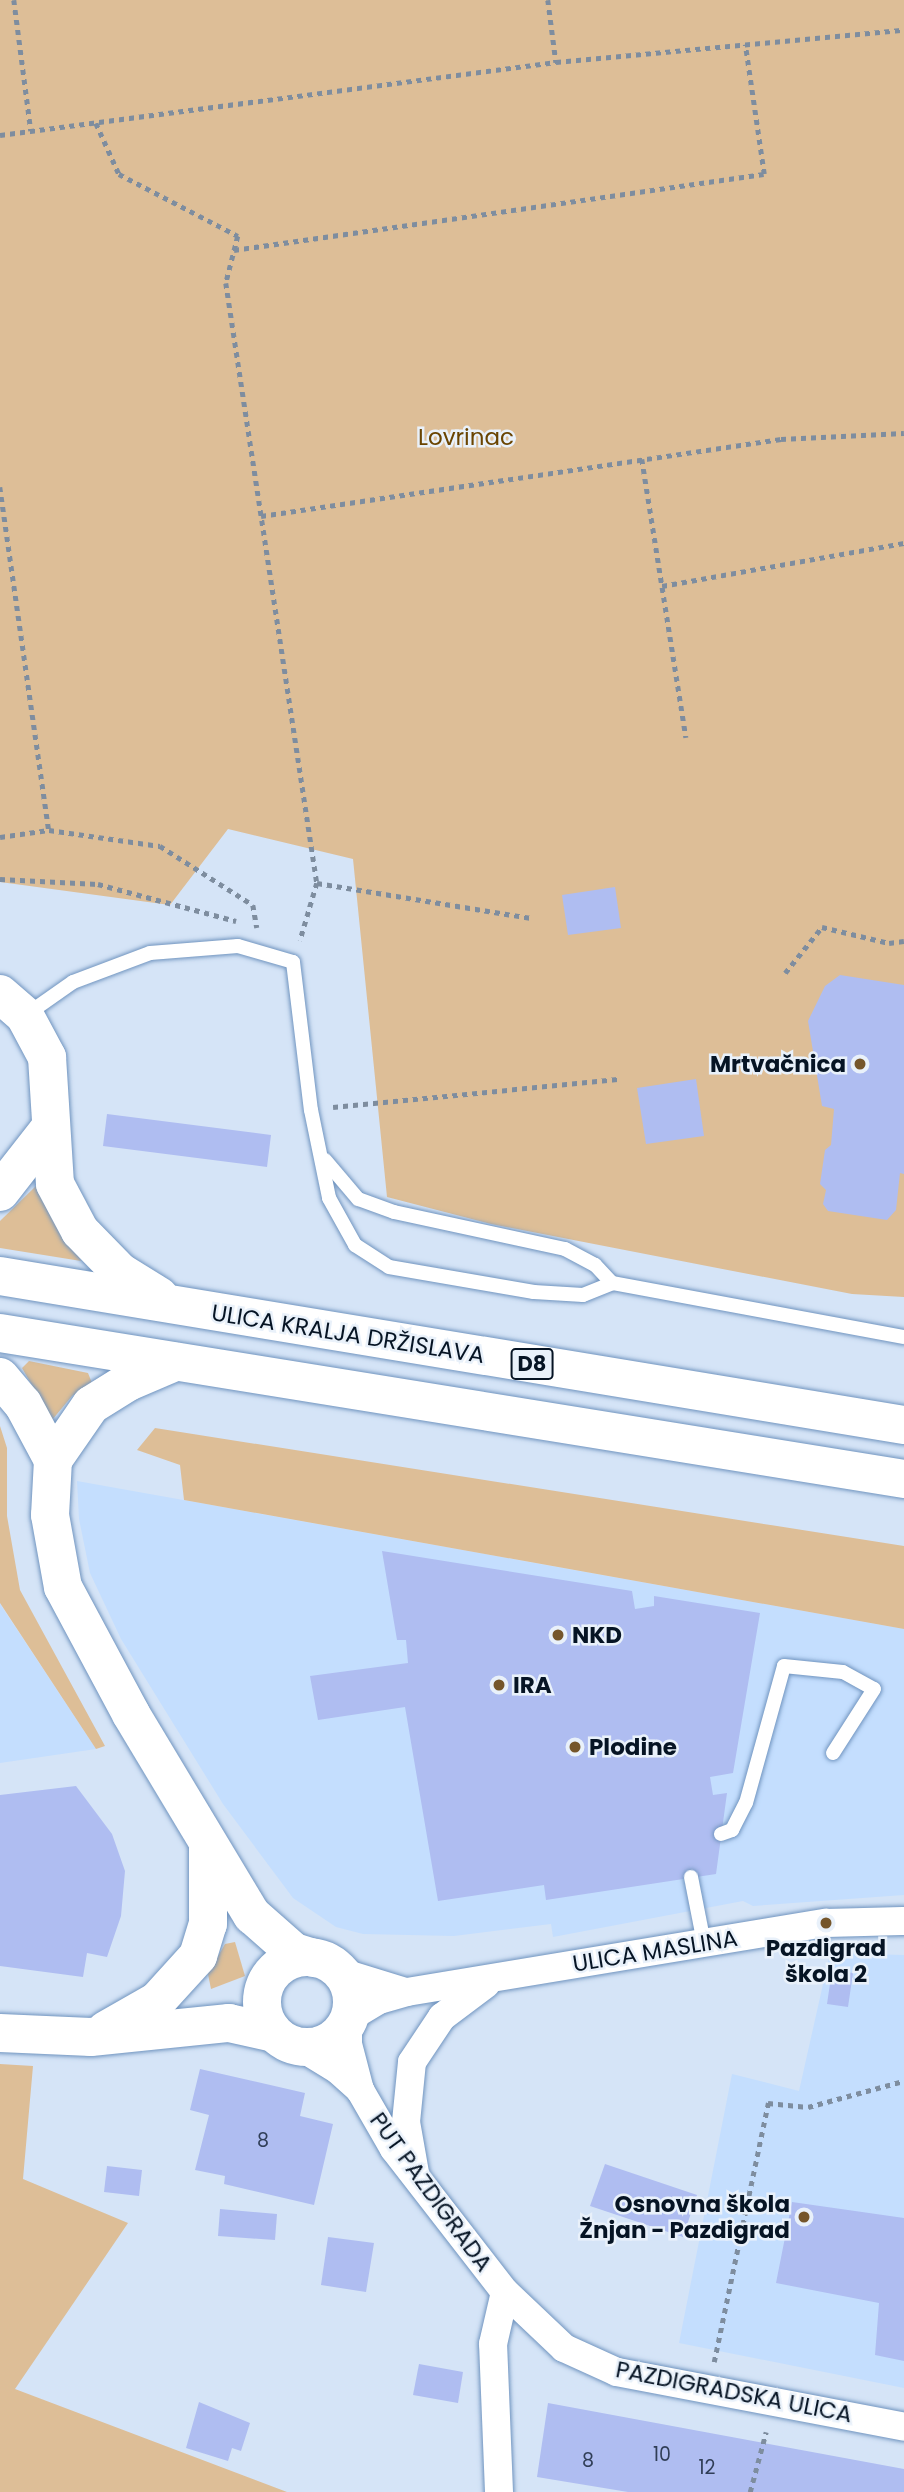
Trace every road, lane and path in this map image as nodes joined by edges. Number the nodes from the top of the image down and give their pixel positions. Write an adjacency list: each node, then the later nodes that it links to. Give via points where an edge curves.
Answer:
1 (14, 0): 7 (path)
2 (548, 0): 5 (path)
3 (904, 30): 4 (path)
4 (745, 44): 5 (path); 9 (path, via 764,174)
5 (556, 62): 6 (path)
6 (96, 123): 7 (path); 9 (path, via 119,174 238,236)
7 (32, 131): 8 (path)
8 (0, 135)
9 (234, 250): 13 (path, via 226,283)
10 (904, 433): 11 (path, via 781,439)
11 (642, 459): 13 (path); 15 (path)
12 (0, 486): 17 (path)
13 (261, 516): 20 (path)
14 (904, 543): 15 (path)
15 (662, 586): 16 (path)
16 (685, 738)
17 (49, 830): 18 (path); 24 (path, via 160,846 253,905)
18 (0, 837)
19 (0, 879): 22 (path, via 98,884)
20 (317, 883): 21 (path); 25 (path)
21 (531, 918)
22 (251, 925)
23 (904, 941): 26 (path, via 889,943 822,926)
24 (261, 949): 25 (lane); 27 (lane, via 200,947 150,953)
25 (293, 962): 29 (lane)
26 (785, 972)
27 (12, 1005): 30 (main road, via 47,1057)
28 (618, 1079): 29 (path)
29 (312, 1110): 31 (lane)
30 (50, 1128): 32 (main road); 35 (main road, via 55,1184 80,1231 120,1272)
31 (324, 1160): 34 (lane, via 358,1199 394,1212 565,1249 595,1265); 34 (lane, via 329,1198 340,1223 355,1245 389,1267 583,1296)
32 (0, 1192)
33 (0, 1276): 35 (main road, ULICA KRALJA DRŽISLAVA / D8)
34 (612, 1283): 37 (lane)
35 (176, 1306): 40 (main road, ULICA KRALJA DRŽISLAVA / D8)
36 (0, 1333): 38 (main road)
37 (904, 1336)
38 (175, 1362): 41 (main road, via 128,1381 91,1405); 42 (main road)
39 (0, 1377): 41 (main road, via 23,1404)
40 (904, 1425)
41 (53, 1460): 45 (main road, via 50,1515 63,1587)
42 (904, 1479)
43 (833, 1754): 44 (lane, via 874,1689 842,1672 784,1667 746,1802 732,1830)
44 (721, 1834)
45 (208, 1846): 47 (main road); 57 (main road, via 208,1924 198,1956 157,2001)
46 (691, 1877): 49 (lane)
47 (253, 1915): 50 (main road, via 294,1952); 52 (main road)
48 (904, 1921): 49 (street, ULICA MASLINA, via 826,1923)
49 (704, 1943): 51 (street, ULICA MASLINA)
50 (327, 1965): 52 (main road, via 285,1964); 53 (street, ULICA MASLINA); 54 (main road, via 352,1996)
51 (499, 1977): 53 (street, ULICA MASLINA); 61 (street, via 442,2017 412,2062 406,2111)
52 (267, 1983): 55 (main road, PUT PAZDIGRADA, via 251,2000); 58 (main road, via 263,2011)
53 (407, 1993): 54 (street, ULICA MASLINA, via 379,2000)
54 (349, 2020): 58 (main road, via 328,2042); 60 (street, PUT PAZDIGRADA, via 348,2045)
55 (205, 2024): 57 (main road, PUT PAZDIGRADA); 58 (main road, PUT PAZDIGRADA, via 251,2025)
56 (0, 2033): 57 (main road, PUT PAZDIGRADA)
57 (91, 2038)
58 (287, 2039): 60 (street, PUT PAZDIGRADA, via 338,2070)
59 (904, 2081): 63 (path, via 808,2107 768,2104)
60 (360, 2090): 61 (street, PUT PAZDIGRADA, via 394,2149)
61 (416, 2175): 62 (street, PUT PAZDIGRADA)
62 (505, 2292): 63 (street, PAZDIGRADSKA ULICA, via 564,2348 617,2372); 66 (street, via 494,2344)
63 (708, 2390): 64 (street, PAZDIGRADSKA ULICA)
64 (904, 2427)
65 (767, 2431): 67 (path)
66 (499, 2492)
67 (750, 2492)

